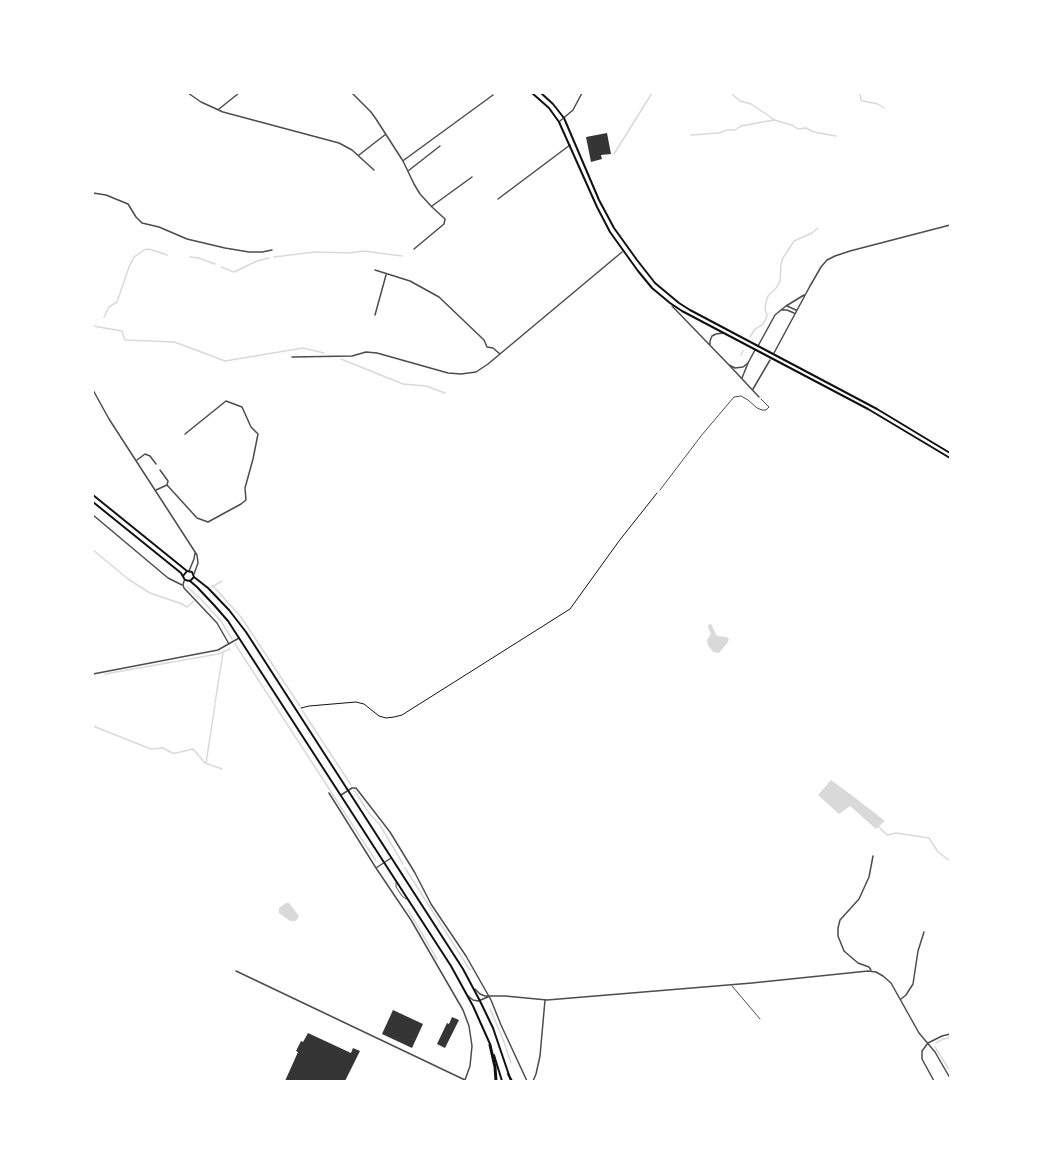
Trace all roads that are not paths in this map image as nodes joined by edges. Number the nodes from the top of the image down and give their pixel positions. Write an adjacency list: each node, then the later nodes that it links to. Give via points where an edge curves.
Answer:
1 (188, 93): 8 (street)
2 (239, 93): 8 (street)
3 (352, 93): 11 (street)
4 (532, 93): 10 (main road)
5 (541, 93): 9 (main road)
6 (582, 93): 9 (street)
7 (493, 95): 15 (street)
8 (219, 110): 14 (street, via 339,143)
9 (564, 118): 10 (street); 23 (main road, via 599,200)
10 (560, 122): 12 (main road)
11 (386, 134): 14 (street); 15 (street)
12 (570, 144): 20 (street); 24 (main road)
13 (440, 146): 17 (street)
14 (359, 155): 16 (street)
15 (403, 161): 17 (street)
16 (374, 170)
17 (408, 171): 21 (street)
18 (472, 177): 21 (street)
19 (93, 193): 26 (street, via 128,204 142,223 187,239 249,252)
20 (498, 200)
21 (432, 207): 25 (street, via 445,222)
22 (950, 225): 30 (street, via 831,258 822,265)
23 (622, 240): 24 (main road); 40 (main road, via 675,300)
24 (616, 242): 27 (main road)
25 (414, 249)
26 (272, 250)
27 (623, 251): 31 (main road, via 652,288); 39 (street)
28 (375, 270): 29 (street)
29 (386, 274): 36 (street); 39 (street, via 410,281 439,297 487,347)
30 (806, 294): 32 (street); 34 (street)
31 (670, 303): 37 (main road); 38 (street)
32 (786, 306): 33 (street); 34 (street)
33 (781, 310): 35 (street); 43 (street, via 772,318)
34 (797, 310): 35 (street)
35 (795, 314): 40 (street)
36 (375, 315)
37 (725, 333): 38 (street, via 712,336); 42 (main road)
38 (711, 346): 44 (street)
39 (500, 354): 41 (street, via 476,372 461,374 377,352)
40 (774, 354): 50 (main road)
41 (292, 357)
42 (771, 358): 47 (street); 51 (main road, via 876,413)
43 (748, 363): 44 (street, via 738,368); 45 (street)
44 (729, 365): 45 (street)
45 (742, 379): 47 (street)
46 (93, 390): 52 (street)
47 (752, 390): 48 (street)
48 (759, 397): 57 (lane, via 769,407 766,410 741,396 734,397)
49 (185, 434): 55 (street, via 226,400 242,407 249,425 258,434 246,500 208,522 196,518)
50 (950, 453)
51 (950, 458)
52 (136, 460): 53 (street, via 145,454); 56 (street)
53 (156, 464)
54 (160, 470): 55 (street)
55 (167, 485): 56 (street)
56 (155, 490): 61 (street)
57 (660, 490)
58 (93, 495): 62 (main road)
59 (93, 502): 63 (main road)
60 (93, 515): 67 (street, via 168,578)
61 (195, 552): 62 (street); 64 (street, via 198,559)
62 (188, 571): 63 (main road); 64 (main road)
63 (183, 576): 65 (main road)
64 (194, 576): 66 (main road); 71 (main road, via 238,621)
65 (185, 580): 66 (main road); 67 (street)
66 (190, 581): 68 (main road)
67 (183, 585): 69 (street, via 217,623)
68 (240, 638): 69 (street); 72 (main road)
69 (229, 644): 70 (street, via 212,651)
70 (93, 674)
71 (297, 710): 72 (main road); 73 (main road)
72 (289, 715): 75 (main road)
73 (348, 790): 75 (street); 77 (main road); 88 (street, via 356,788 390,832)
74 (328, 794): 79 (street)
75 (341, 795): 78 (main road)
76 (873, 856): 81 (street, via 859,898 837,928 844,951)
77 (392, 858): 78 (street); 86 (main road)
78 (384, 862): 79 (street); 87 (main road)
79 (376, 868): 97 (street, via 411,920 466,1018 472,1046)
80 (924, 932): 89 (street, via 913,984)
81 (861, 965): 83 (street); 84 (street)
82 (236, 971): 97 (street)
83 (871, 971): 84 (street); 89 (street, via 887,979)
84 (861, 972): 85 (street)
85 (731, 984): 90 (street); 92 (lane)
86 (474, 988): 88 (street); 91 (main road)
87 (467, 995): 91 (street); 95 (main road)
88 (489, 996): 90 (street); 91 (street); 101 (street)
89 (900, 999): 94 (street)
90 (545, 1000): 102 (street, via 540,1056)
91 (480, 1001): 100 (main road)
92 (760, 1019)
93 (950, 1034): 94 (street)
94 (928, 1043): 96 (street); 103 (street, via 922,1059)
95 (490, 1045): 98 (highway); 99 (main road)
96 (950, 1078)
97 (465, 1080)
98 (496, 1081)
99 (502, 1081)
100 (511, 1081)
101 (527, 1081)
102 (533, 1081)
103 (934, 1081)

